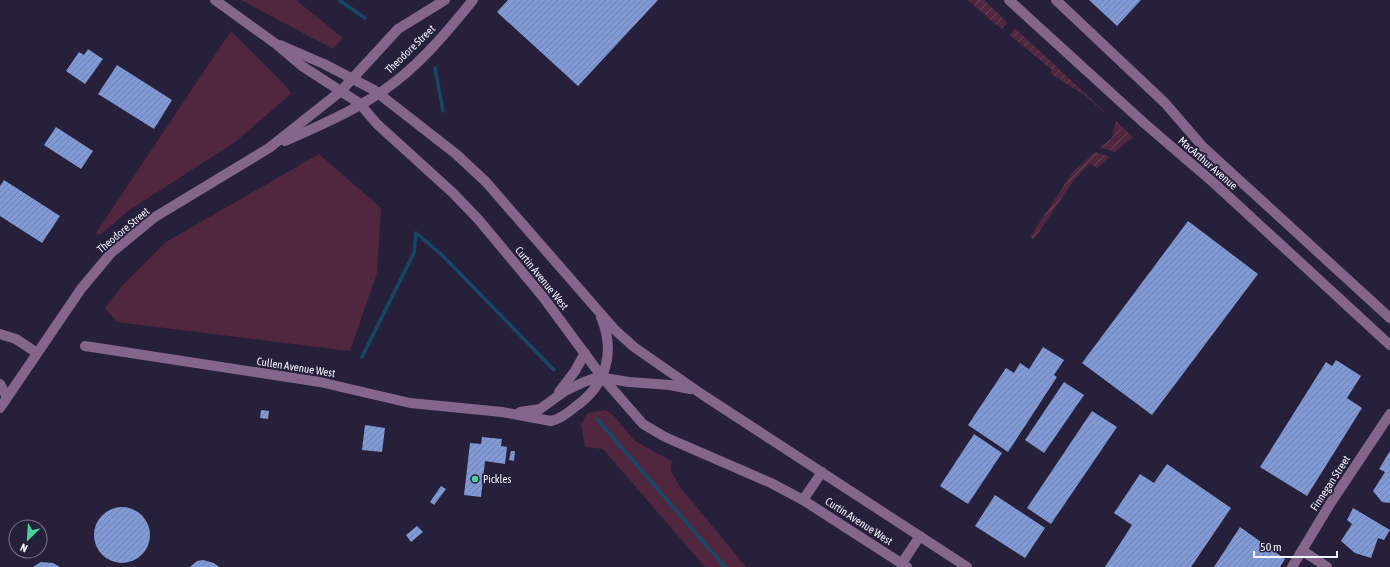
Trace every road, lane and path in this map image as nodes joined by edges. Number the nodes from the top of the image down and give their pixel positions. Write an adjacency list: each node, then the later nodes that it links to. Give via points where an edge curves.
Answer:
1 (215, 0): 6 (street, Curtin Avenue West)
2 (445, 0): 7 (street, Theodore Street, via 397,31)
3 (473, 0): 9 (street, Theodore Street, via 416,63)
4 (1009, 0): 15 (street, MacArthur Avenue)
5 (1056, 0): 13 (street, MacArthur Avenue, via 1165,103 1203,148)
6 (276, 44): 7 (street, Curtin Avenue West); 8 (street, Curtin Avenue West, via 296,62)
7 (353, 79): 8 (street, Theodore Street); 9 (street, Curtin Avenue West)
8 (341, 91): 10 (street, Curtin Avenue West); 11 (street, Theodore Street)
9 (378, 93): 10 (street, Theodore Street); 12 (street, Curtin Avenue West, via 476,172)
10 (360, 104): 11 (street, Theodore Street); 18 (street, Curtin Avenue West, via 377,124 478,219 543,297)
11 (269, 148): 17 (street, Theodore Street, via 155,217 111,253 81,289)
12 (597, 308): 19 (street, Cullen Avenue West, via 604,323 608,344); 21 (street, Curtin Avenue West, via 629,343)
13 (1390, 318)
14 (0, 334): 17 (street)
15 (1390, 345)
16 (85, 346): 25 (street, Cullen Avenue West, via 320,382 410,403)
17 (37, 353): 22 (street, Theodore Street)
18 (585, 353): 19 (street, Curtin Avenue West); 23 (street, via 565,386)
19 (602, 377): 21 (street, Cullen Avenue West, via 677,386); 23 (street, Cullen Avenue West, via 579,384); 25 (street, Cullen Avenue West, via 596,389 586,399 555,420 541,420); 28 (street, Curtin Avenue West, via 631,412 649,428)
20 (0, 384): 22 (street)
21 (703, 395): 27 (street, Curtin Avenue West)
22 (7, 397): 24 (street, Theodore Street)
23 (550, 401): 25 (street, Cullen Avenue West, via 535,410)
24 (0, 408)
25 (502, 412)
26 (1390, 414): 30 (street, Finnegan Street, via 1330,504)
27 (822, 472): 28 (street); 29 (street, Curtin Avenue West)
28 (803, 500): 31 (street, Curtin Avenue West)
29 (920, 536): 31 (street, Curtin Avenue West); 32 (street, Curtin Avenue West)
30 (1303, 551): 33 (street, Finnegan Street); 34 (street)
31 (904, 565)
32 (967, 567)
33 (1292, 567)
34 (1326, 567)

